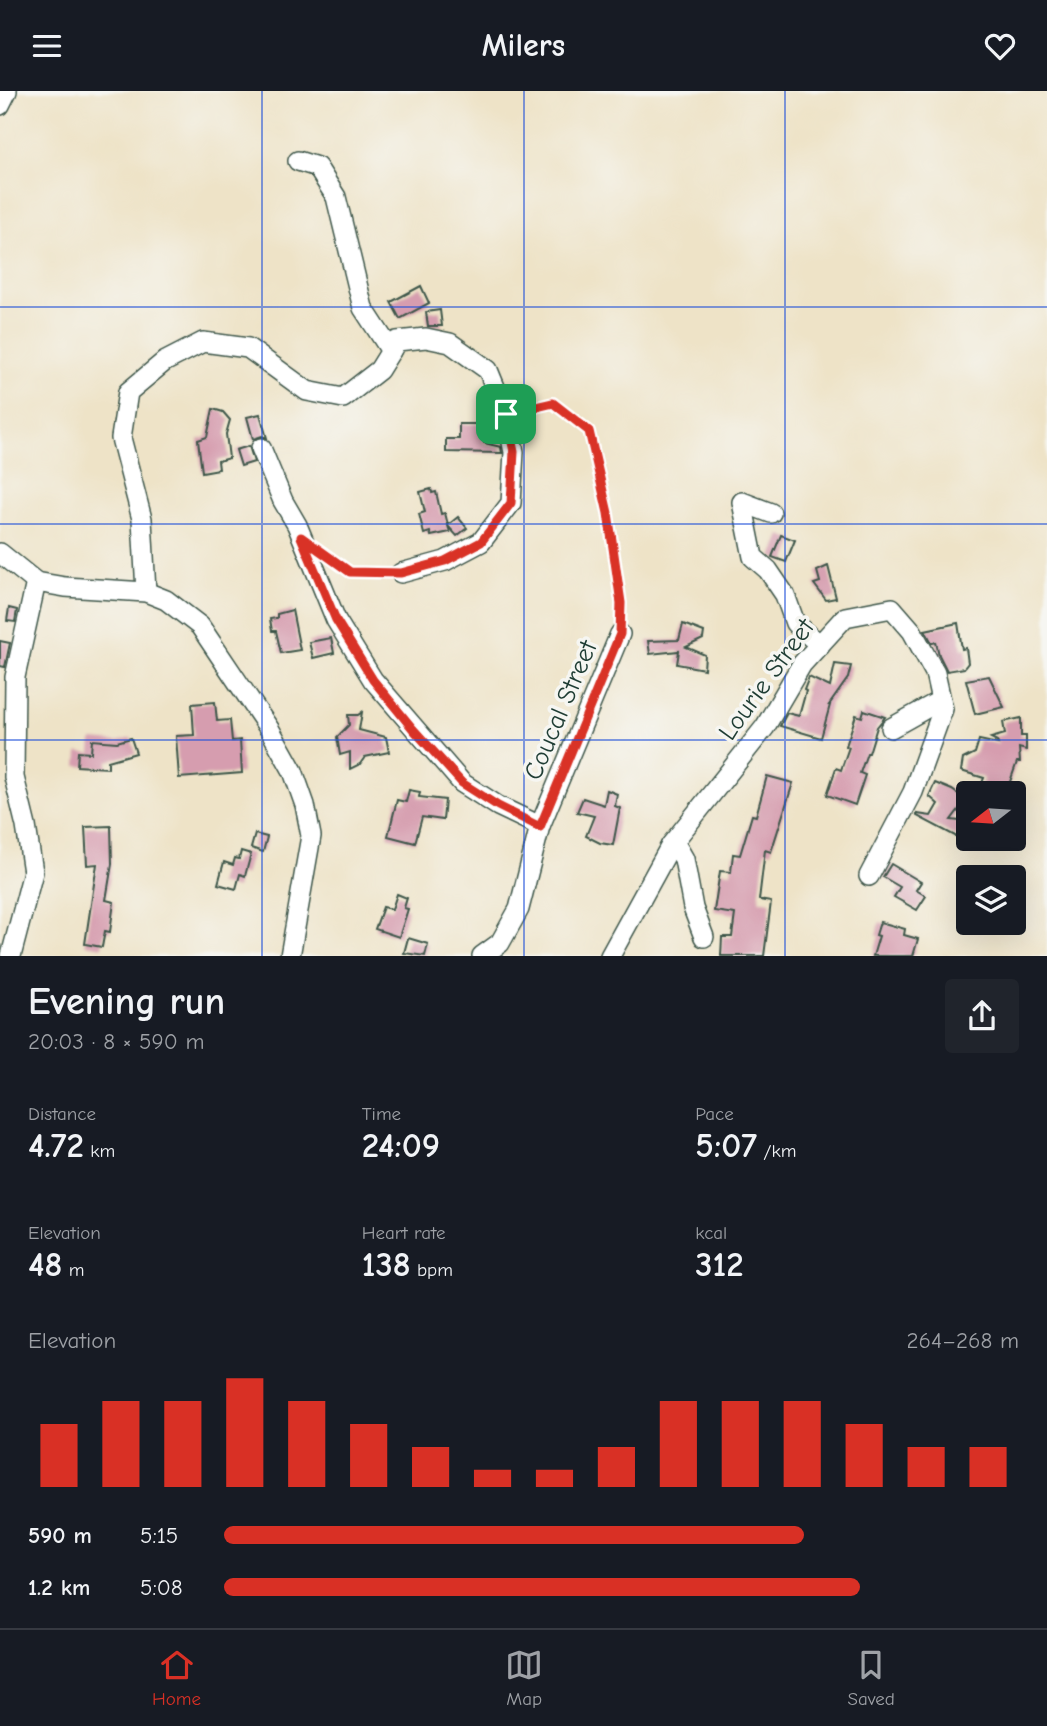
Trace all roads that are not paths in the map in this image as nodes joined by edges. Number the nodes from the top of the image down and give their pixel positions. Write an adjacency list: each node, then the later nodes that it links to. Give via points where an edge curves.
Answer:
1 (7, 91): 2 (street)
2 (0, 105)
3 (298, 161): 4 (street, via 317,167 336,197 363,308)
4 (391, 351): 8 (street, via 397,341 426,338 450,343 488,370 506,414 514,452 511,503 481,542 445,561); 10 (street, via 379,370 343,398 307,391 248,348 203,342 164,362 128,392 121,437 142,519)
5 (261, 448): 16 (street, via 336,620 373,680 462,783)
6 (771, 513): 12 (street, via 742,502 753,557 785,595 795,623)
7 (0, 553): 9 (street)
8 (401, 573)
9 (36, 582): 10 (street); 13 (street)
10 (146, 592): 21 (street, via 166,600 200,625 293,771 311,837)
11 (620, 634): 16 (street, Coucal Street)
12 (820, 645): 14 (street, Lourie Street, via 845,617 891,608 912,631 935,673); 17 (street, Lourie Street, via 802,664 765,727)
13 (8, 680): 20 (street, via 14,776 33,872)
14 (941, 700): 15 (street); 18 (street, Lourie Street, via 943,709 913,792)
15 (891, 728)
16 (540, 827): 22 (street, Coucal Street, via 519,909 500,943)
17 (671, 845): 19 (street, via 676,845 684,859); 23 (street, Lourie Street)
18 (869, 876)
19 (704, 937)
20 (11, 956)
21 (290, 956)
22 (482, 956)
23 (610, 956)

